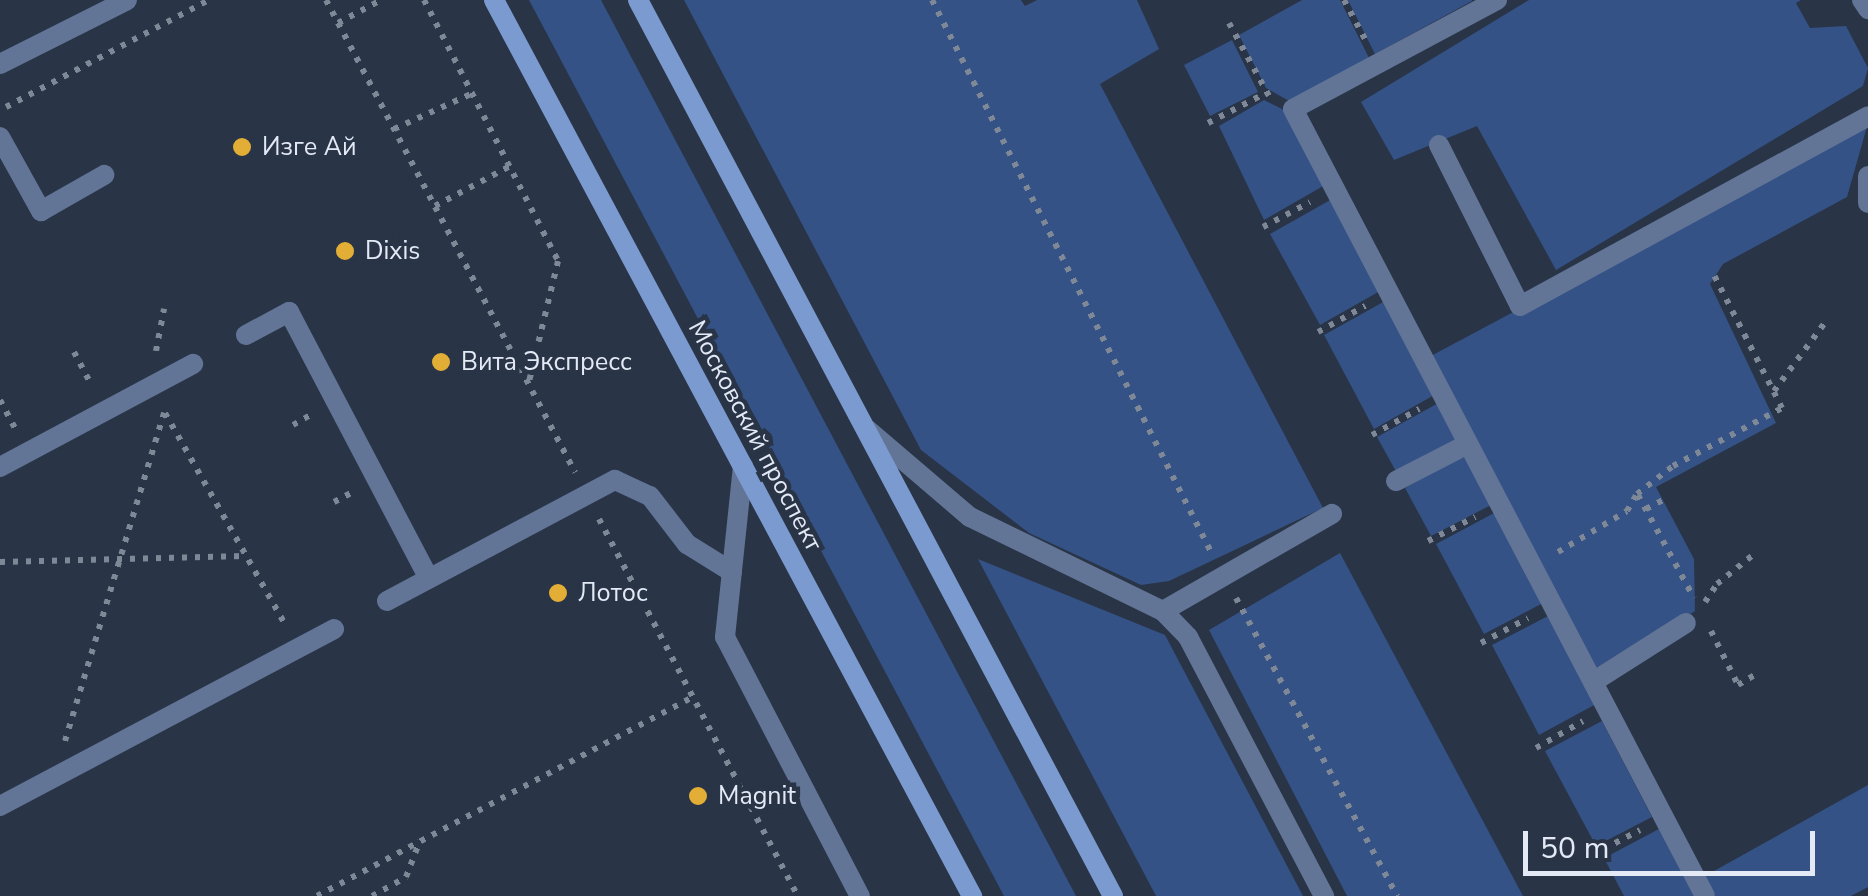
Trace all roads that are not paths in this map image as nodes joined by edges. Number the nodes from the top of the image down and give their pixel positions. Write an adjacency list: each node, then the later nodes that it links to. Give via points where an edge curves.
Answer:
1 (127, 0): 7 (street)
2 (494, 0): 18 (main road, Московский проспект)
3 (638, 0): 16 (main road)
4 (1497, 0): 17 (street, via 1292,109)
5 (1862, 0): 6 (street)
6 (1868, 9)
7 (0, 64)
8 (1868, 116): 10 (street, via 1520,306)
9 (0, 138): 11 (street, via 41,211)
10 (1439, 145)
11 (104, 176)
12 (1868, 176): 13 (street)
13 (1868, 203)
14 (246, 335): 23 (street, via 288,312)
15 (193, 364): 19 (street)
16 (866, 429): 25 (street, via 970,518); 32 (main road)
17 (1468, 444): 20 (street); 28 (street)
18 (743, 466): 22 (street); 31 (main road, Московский проспект)
19 (0, 468)
20 (1396, 481)
21 (1332, 514): 25 (street)
22 (732, 572): 23 (street, via 687,544 650,496 615,480); 30 (street, via 724,637)
23 (429, 579): 24 (street)
24 (387, 601)
25 (1163, 610): 33 (street, via 1196,650)
26 (1693, 616): 28 (street)
27 (334, 629): 29 (street)
28 (1593, 682): 34 (street)
29 (0, 806)
30 (853, 894)
31 (972, 896)
32 (1113, 896)
33 (1324, 896)
34 (1705, 896)

